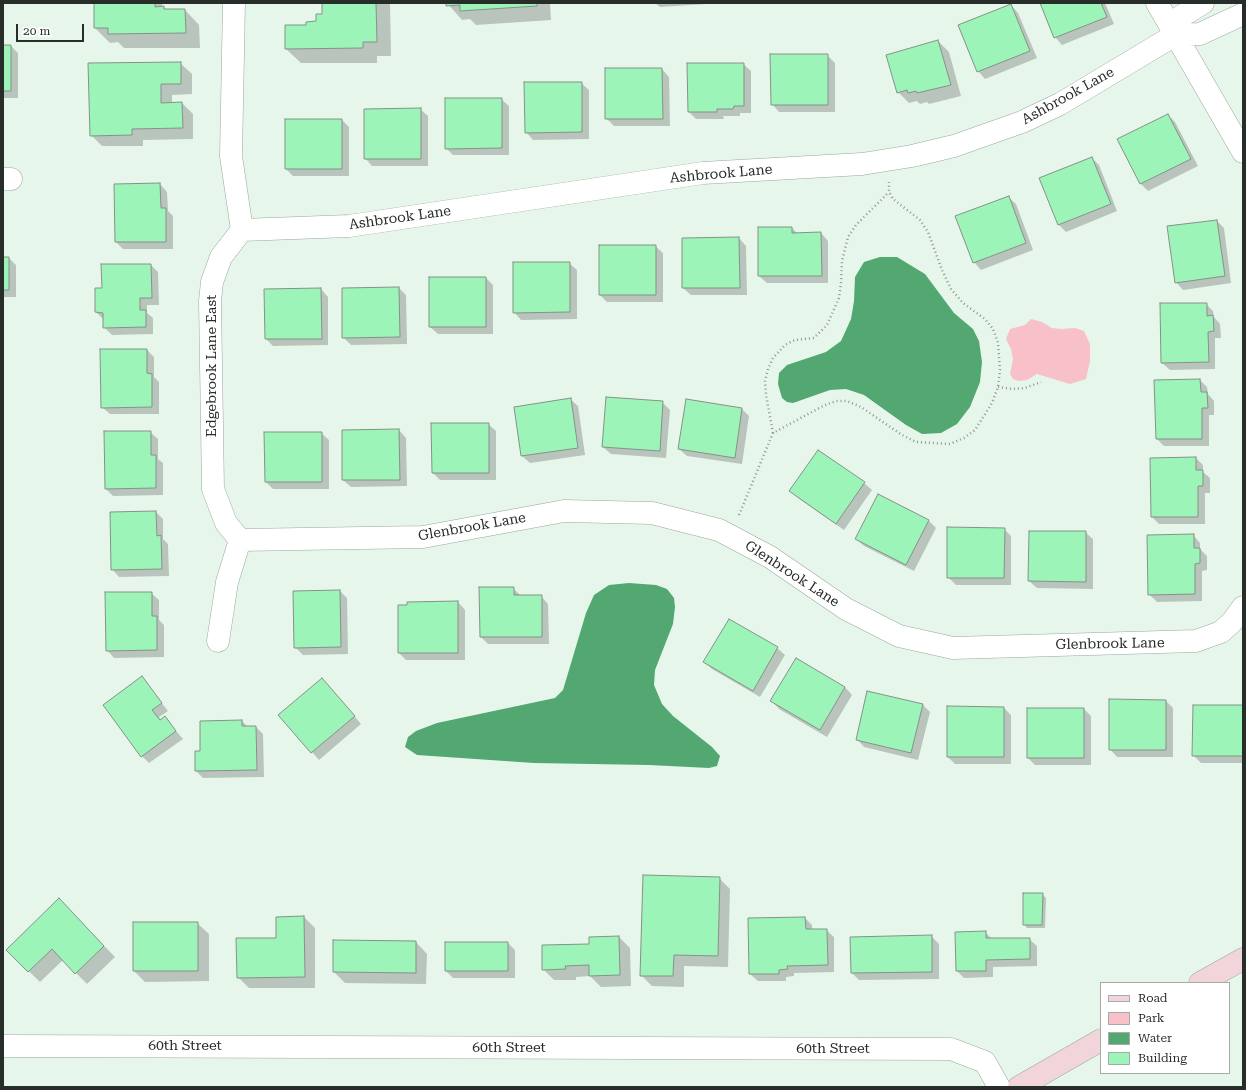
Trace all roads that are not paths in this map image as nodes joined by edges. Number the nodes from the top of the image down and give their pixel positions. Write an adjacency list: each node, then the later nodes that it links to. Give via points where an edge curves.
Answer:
1 (234, 3): 7 (street, via 232,156)
2 (1158, 3): 5 (street)
3 (1203, 3): 5 (street, via 1180,16)
4 (1243, 14): 5 (street, Ashbrook Lane, via 1200,34)
5 (1175, 35): 6 (street); 7 (street, Ashbrook Lane, via 1060,104 1022,122 954,146 889,160 862,164 703,173 349,226)
6 (1243, 152)
7 (242, 230): 8 (street, Edgebrook Lane East, via 221,257 212,282 210,301 213,489 226,523)
8 (240, 540): 9 (street, Glenbrook Lane, via 423,537 564,511 652,513 719,530 770,557 846,609 892,633 953,648 1196,641 1221,632); 10 (street, via 227,582)
9 (1243, 607)
10 (218, 641)
11 (1243, 959): 12 (main road)
12 (1202, 982)
13 (1100, 1041): 16 (main road)
14 (3, 1046): 15 (street, 60th Street, via 951,1049 985,1062)
15 (999, 1087)
16 (1019, 1087)

